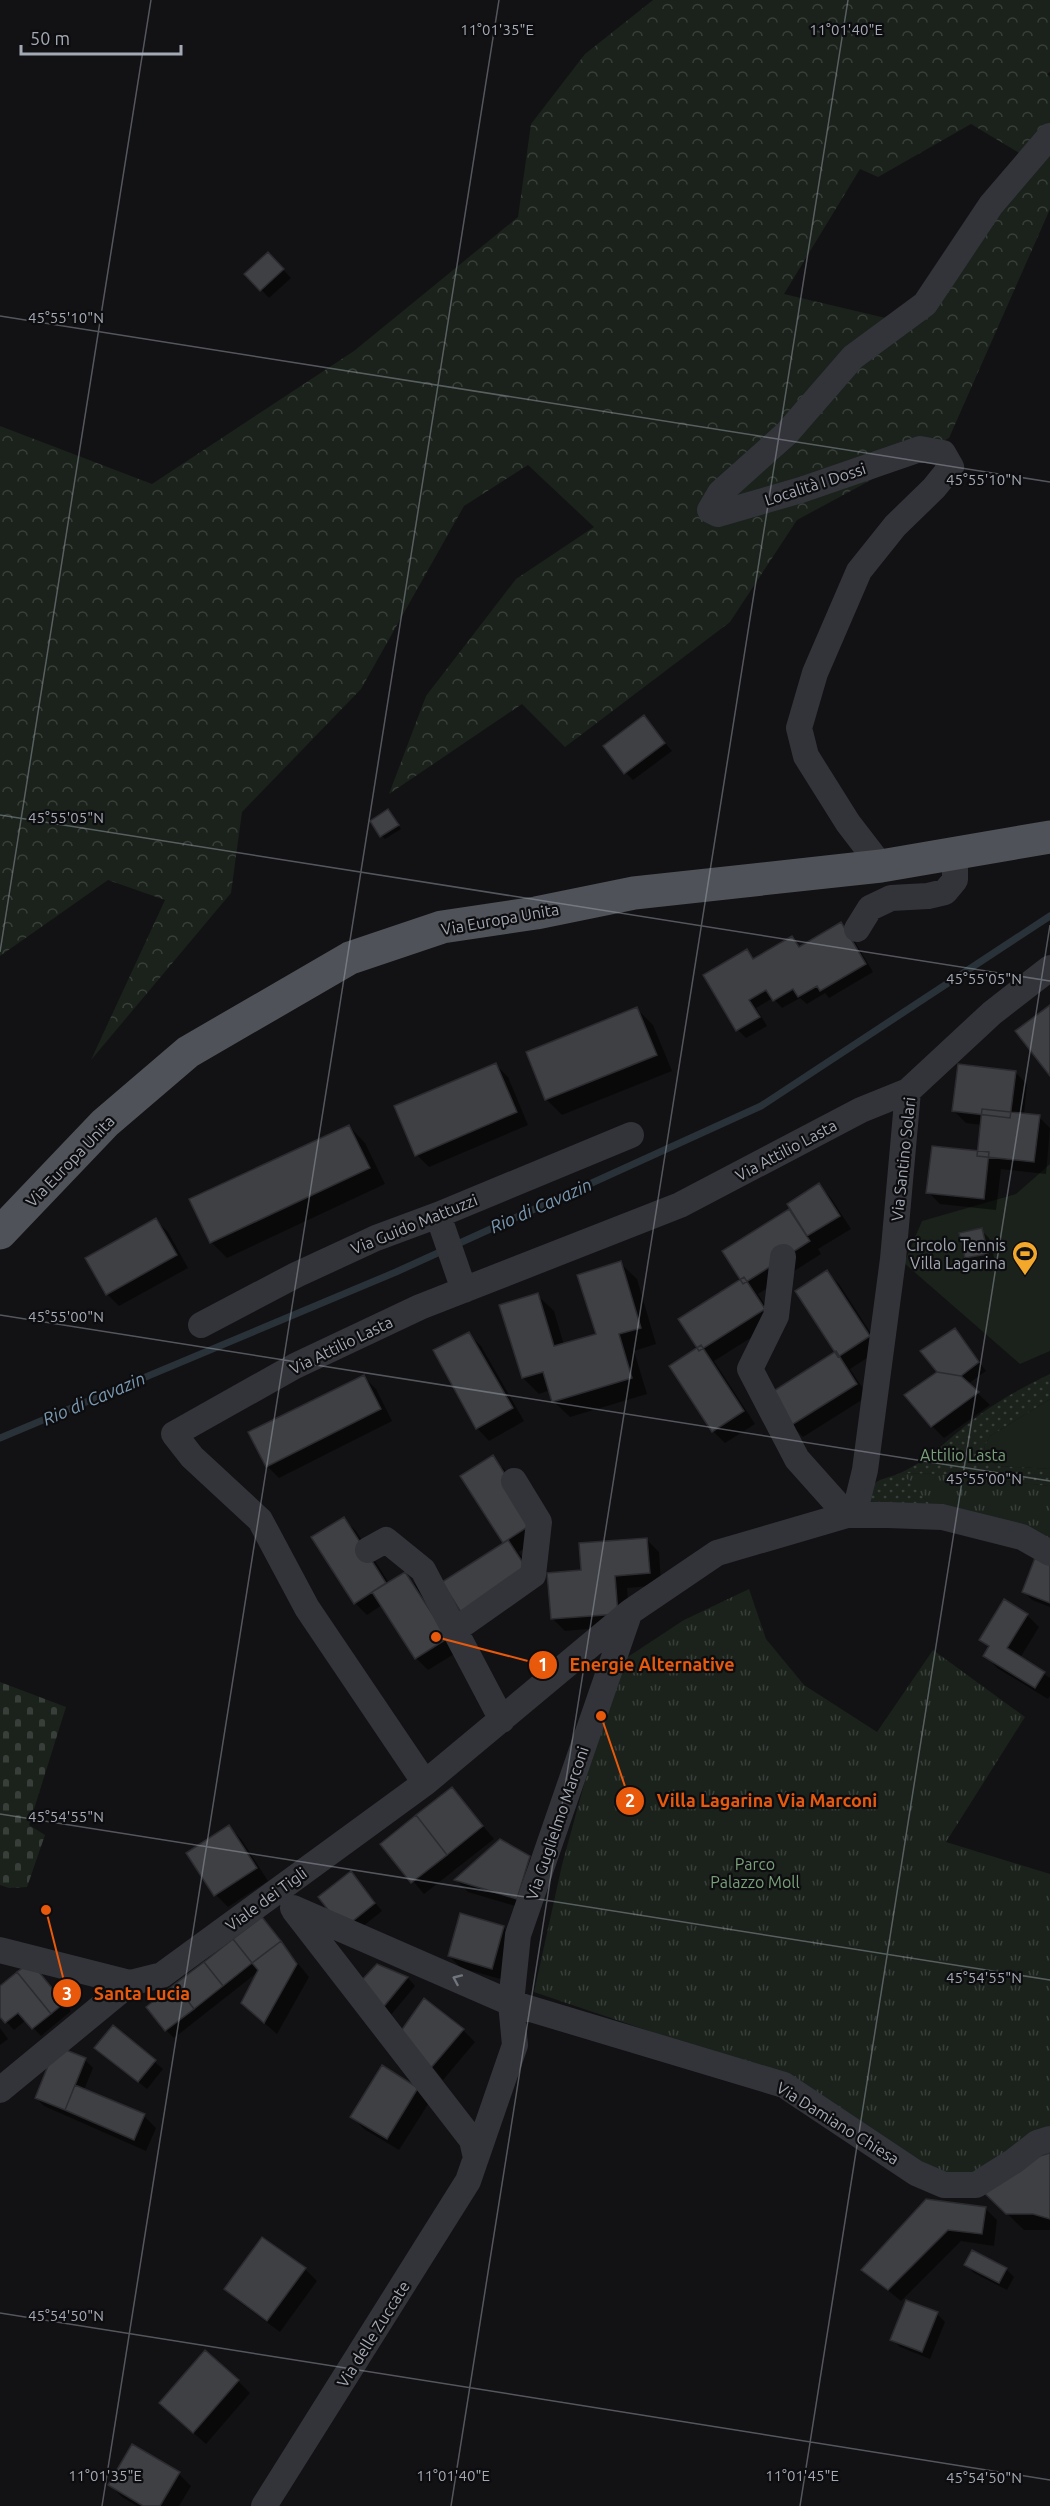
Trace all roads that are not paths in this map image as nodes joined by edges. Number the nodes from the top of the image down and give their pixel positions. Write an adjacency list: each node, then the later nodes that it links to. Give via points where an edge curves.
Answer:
1 (1050, 136): 4 (street, Località I Dossi, via 991,205 925,304 853,357 788,433 720,493 710,510 718,514 921,449 943,453 951,467 859,571 815,673 800,728 806,756)
2 (1050, 837): 3 (main road, Via Europa Unita)
3 (955, 853): 4 (main road, Via Europa Unita); 5 (street, via 955,880 945,892 891,897 870,908)
4 (880, 866): 10 (main road, Via Europa Unita, via 634,893 442,927 350,958 188,1052 105,1123)
5 (857, 929)
6 (1050, 968): 7 (street, Via Santino Solari, via 992,1013)
7 (908, 1091): 12 (street, Via Attilio Lasta, via 861,1110 680,1205); 15 (street, Via Santino Solari, via 893,1259 866,1470 857,1503)
8 (631, 1135): 9 (street, Via Guido Mattuzzi)
9 (438, 1215): 12 (street); 13 (street, Via Guido Mattuzzi, via 296,1275)
10 (0, 1233)
11 (783, 1257): 15 (street, via 776,1316 750,1369 766,1424)
12 (464, 1290): 21 (street, Via Attilio Lasta, via 295,1366 174,1434 192,1457 260,1520 307,1608)
13 (201, 1325)
14 (514, 1481): 19 (street, via 539,1522 533,1575)
15 (847, 1515): 17 (street, Viale dei Tigli, via 942,1516 1022,1538); 18 (street, Viale dei Tigli, via 717,1553)
16 (368, 1550): 19 (street, via 386,1540 423,1570)
17 (1050, 1553)
18 (630, 1612): 20 (street, Viale dei Tigli); 25 (street, Via Guglielmo Marconi, via 518,1935)
19 (454, 1630): 20 (street)
20 (502, 1720): 21 (street, Viale dei Tigli)
21 (425, 1783): 22 (street, Viale dei Tigli)
22 (286, 1899): 24 (street, Viale dei Tigli, via 162,1976); 25 (street, one-way to 22); 28 (street, via 472,2140)
23 (0, 1950): 24 (street, Viale dei Tigli)
24 (130, 1983): 26 (street)
25 (510, 2003): 27 (street, Via Damiano Chiesa, via 784,2085 916,2173 944,2185 976,2185 1037,2143); 28 (street, Via Guglielmo Marconi, via 515,2045)
26 (0, 2090)
27 (1050, 2139)
28 (476, 2158): 29 (street, Via delle Zuccate, via 468,2181)
29 (264, 2506)

